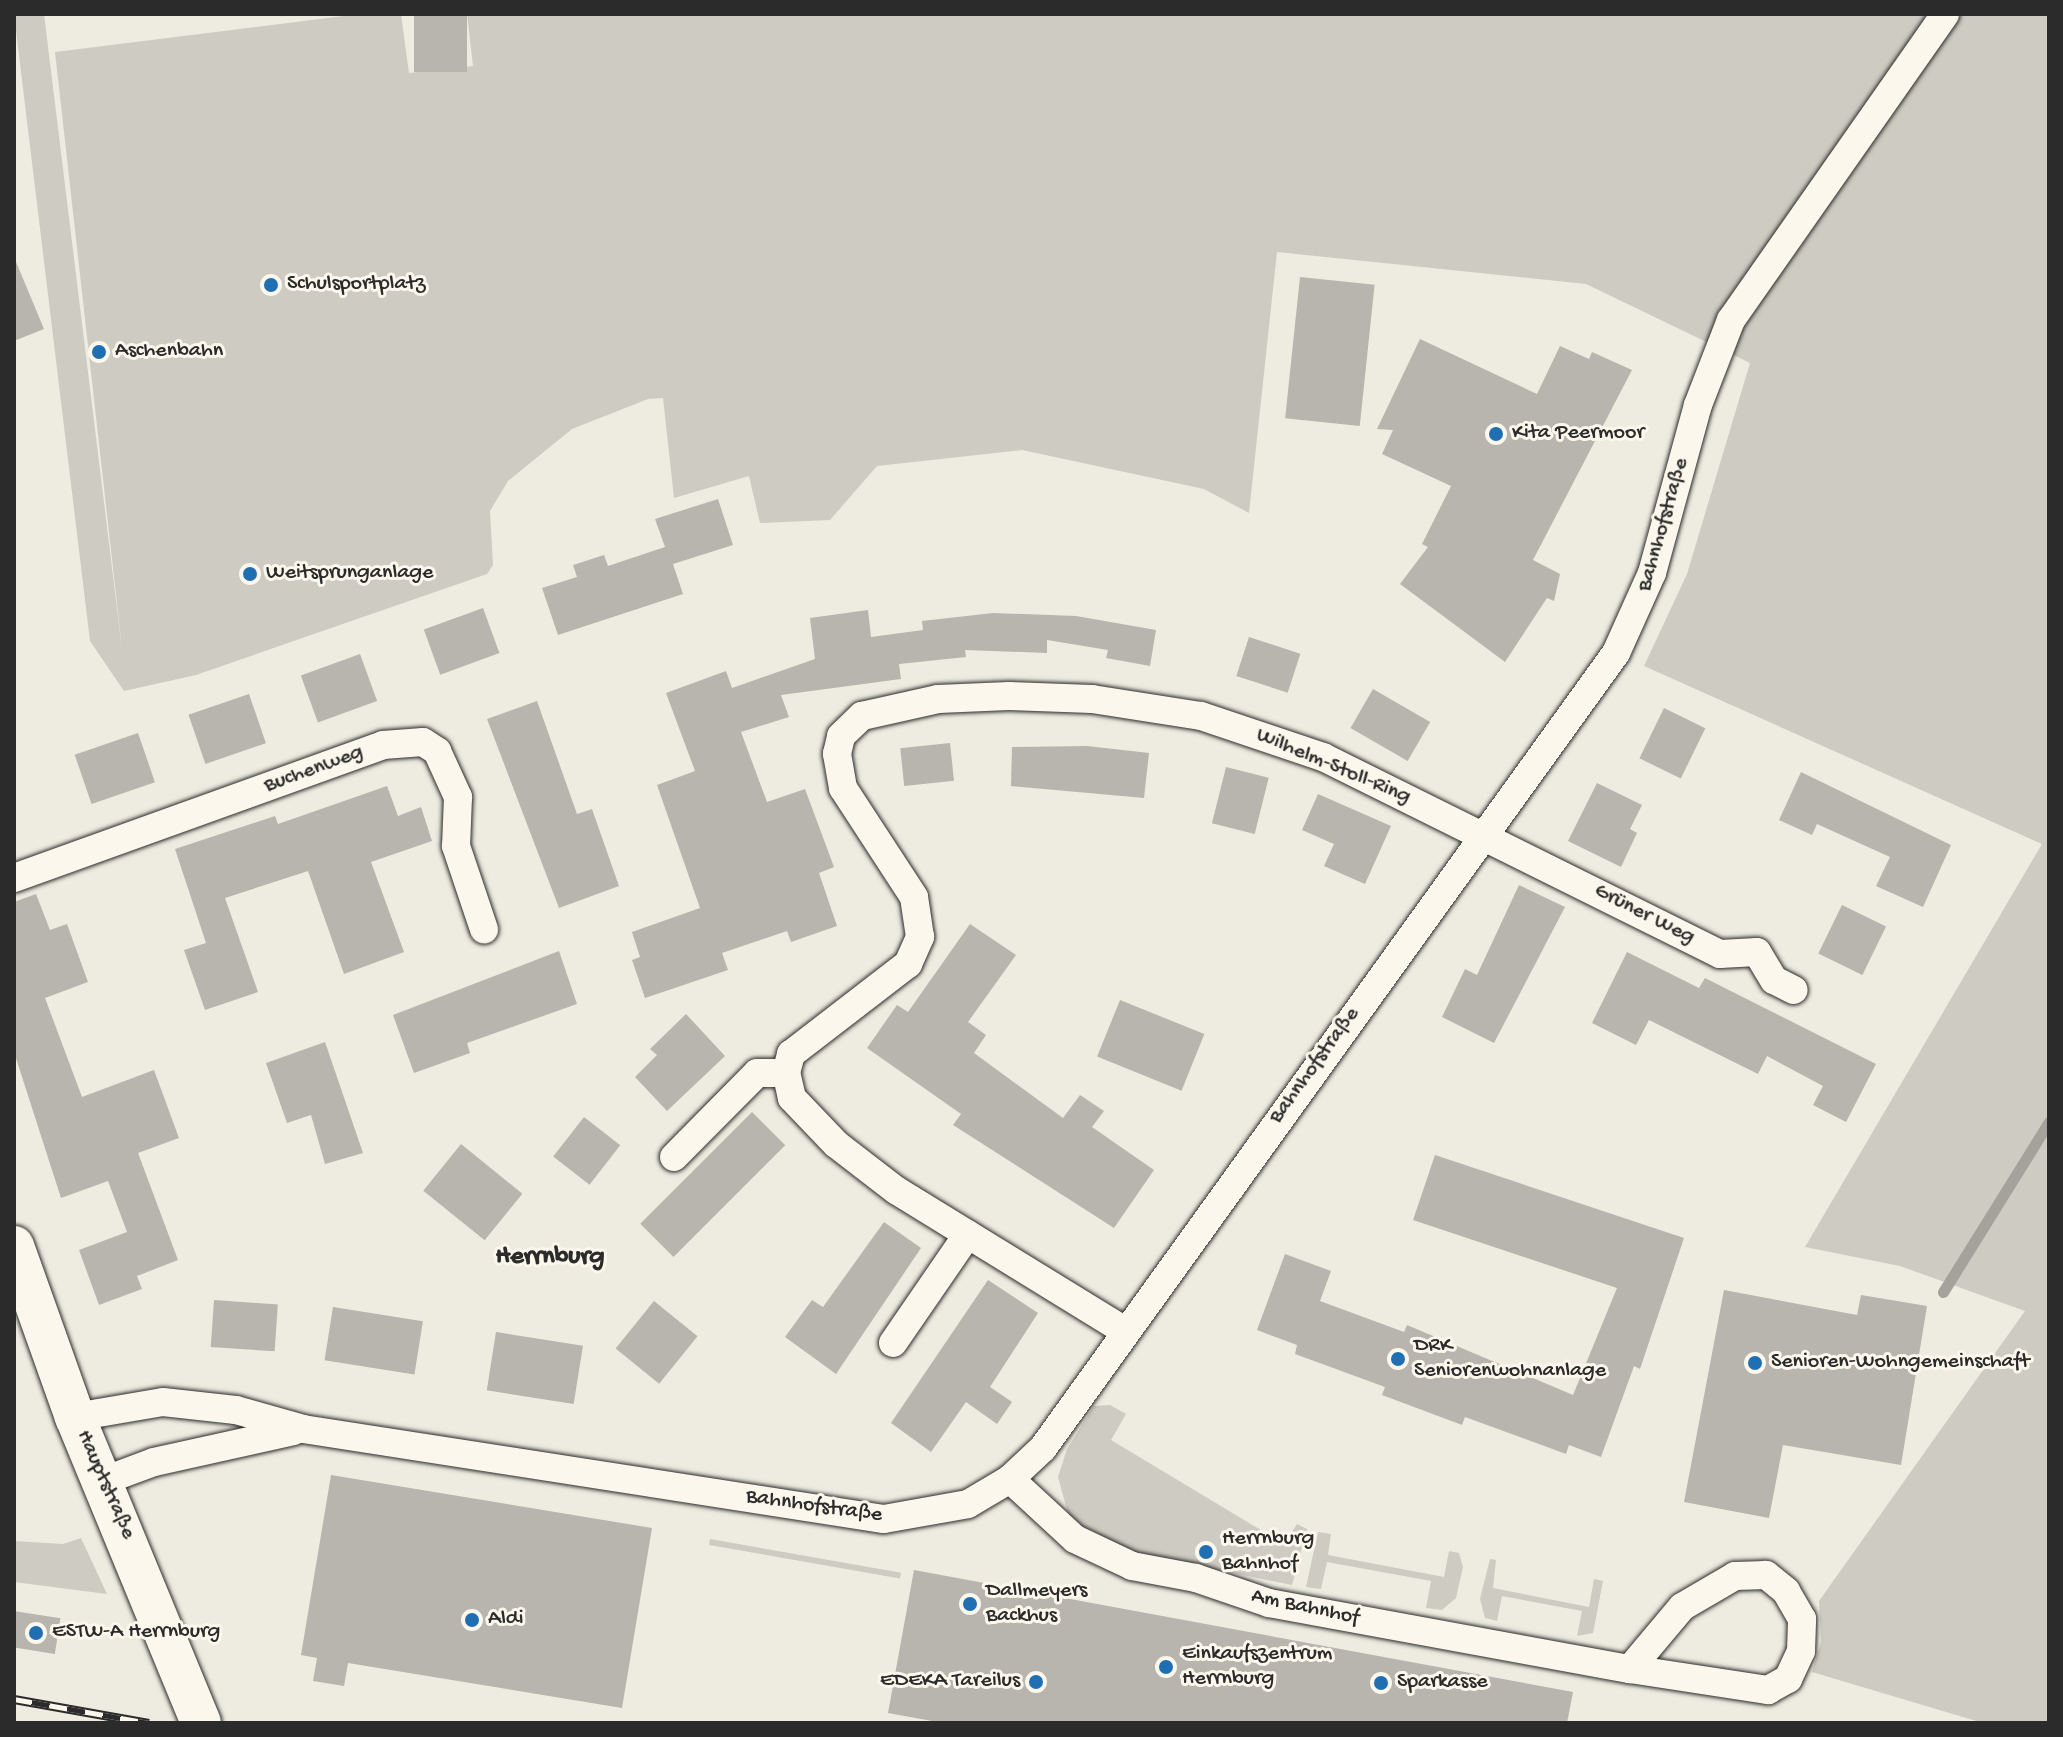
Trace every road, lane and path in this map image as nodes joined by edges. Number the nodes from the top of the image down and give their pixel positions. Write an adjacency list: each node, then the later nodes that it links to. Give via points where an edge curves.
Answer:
1 (1945, 14): 2 (street, Bahnhofstraße, via 1731,320 1698,405 1631,627)
2 (1484, 835): 5 (street, Grüner Weg, via 1720,954 1757,952 1774,980); 6 (street, Wilhelm-Stoll-Ring, via 1323,757 1201,716 1092,699 1009,696 938,699 862,716 841,736 837,754 843,788 914,897 920,937 908,964 805,1038); 10 (street, Bahnhofstraße)
3 (14, 878): 4 (street, Buchenweg, via 383,745 423,742 437,751 458,797 456,846)
4 (484, 929)
5 (1794, 990)
6 (786, 1073): 7 (street, via 757,1073); 8 (street, via 792,1098 836,1144)
7 (674, 1157)
8 (968, 1234): 10 (street); 11 (street)
9 (14, 1246): 12 (main road, Hauptstraße)
10 (1125, 1331): 14 (street, Bahnhofstraße, via 1043,1448)
11 (893, 1343)
12 (75, 1417): 13 (street, Bahnhofstraße, via 163,1402 236,1410); 15 (main road, Hauptstraße)
13 (303, 1429): 14 (street, Bahnhofstraße, via 884,1519 968,1504); 15 (street, Bahnhofstraße, via 154,1462)
14 (1010, 1479): 16 (street, Am Bahnhof, via 1075,1539 1132,1566 1196,1578 1269,1603)
15 (103, 1481): 17 (main road, Hauptstraße)
16 (1630, 1669): 16 (street, Am Bahnhof, via 1682,1607 1735,1576 1766,1575 1786,1591 1802,1619 1801,1651 1788,1679 1768,1690)
17 (201, 1723)

